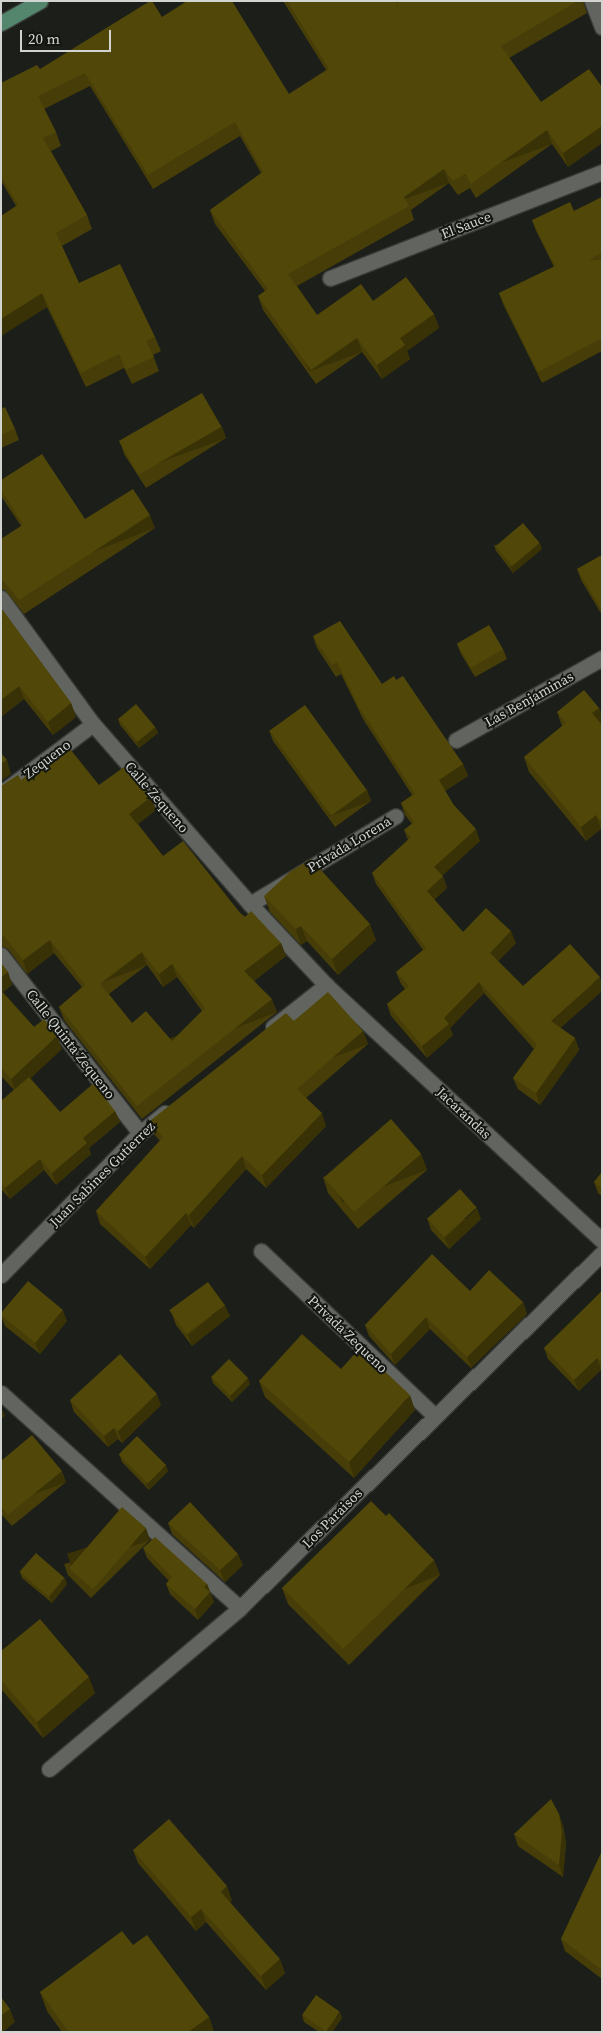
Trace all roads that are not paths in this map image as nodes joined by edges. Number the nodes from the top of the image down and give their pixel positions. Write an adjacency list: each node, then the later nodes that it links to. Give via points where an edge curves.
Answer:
1 (40, 1): 3 (main road)
2 (592, 1): 4 (street)
3 (1, 23)
4 (602, 27)
5 (602, 172): 6 (street, El Sauce)
6 (330, 278)
7 (1, 598): 9 (street, Calle Zequeno)
8 (602, 658): 10 (street, Las Benjaminas)
9 (93, 724): 11 (street, Zequeno); 13 (street, Calle Zequeno)
10 (456, 740)
11 (1, 793)
12 (396, 816): 13 (street, Privada Lorena)
13 (250, 904): 15 (street, Calle Zequeno)
14 (1, 955): 18 (street, Calle Quinta Zequeno)
15 (326, 985): 16 (street); 19 (street, Jacarandas)
16 (264, 1034)
17 (179, 1102): 18 (street, Juan Sabines Gutierrez)
18 (140, 1133): 22 (street, Juan Sabines Gutierrez)
19 (602, 1241)
20 (261, 1251): 24 (street, Privada Zequeno)
21 (602, 1253): 24 (street, Los Paraisos)
22 (1, 1275)
23 (1, 1393): 25 (street)
24 (435, 1416): 25 (street, Los Paraisos)
25 (240, 1608): 26 (street, Los Paraisos)
26 (49, 1769)

